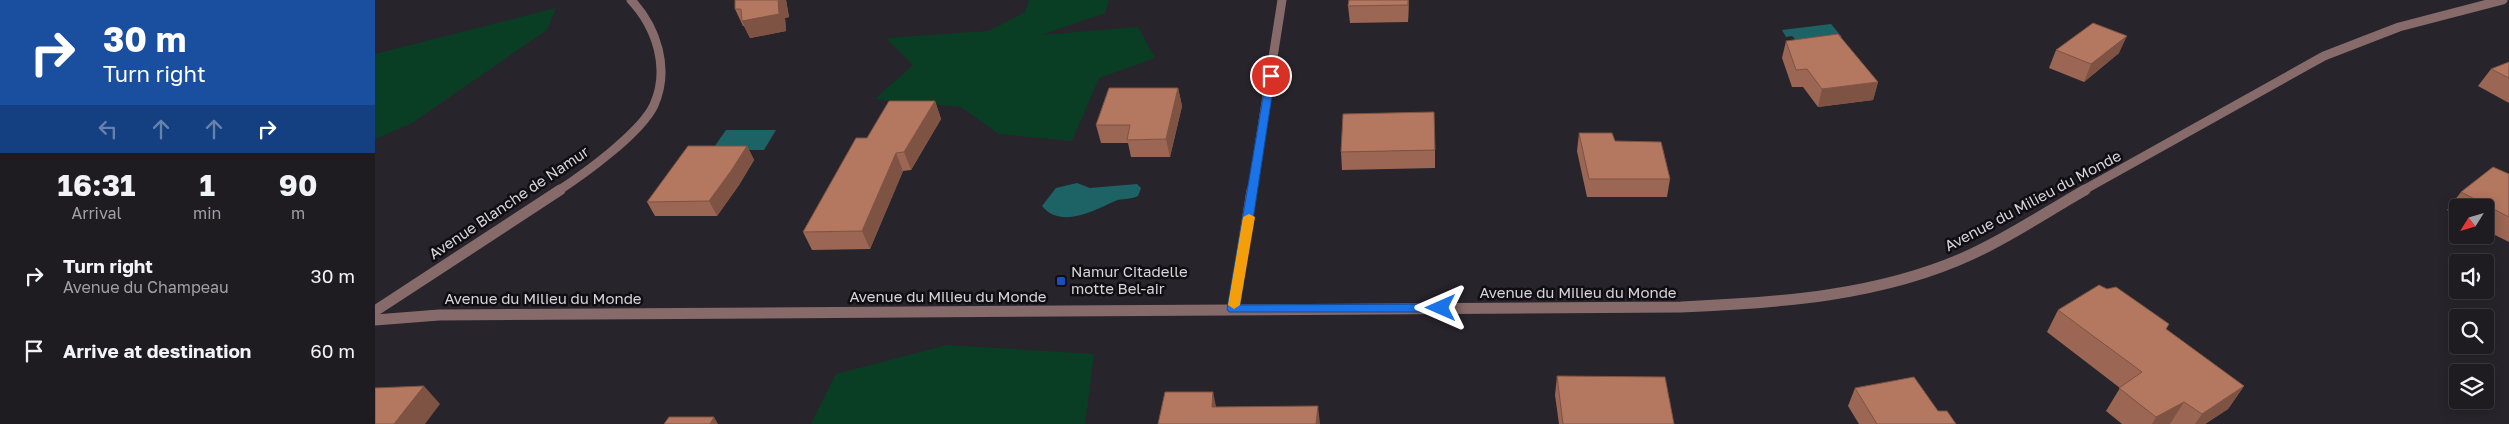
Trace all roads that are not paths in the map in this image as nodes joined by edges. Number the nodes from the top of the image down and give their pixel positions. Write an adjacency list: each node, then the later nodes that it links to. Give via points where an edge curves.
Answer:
1 (631, 0): 5 (street, Avenue Blanche de Namur, via 643,13 660,50 659,90 653,107 636,128 578,178)
2 (1282, 0): 4 (street)
3 (2503, 0): 4 (street, Avenue du Milieu du Monde, via 2412,22 2341,48 2300,68 1972,254 1883,285 1811,298 1723,305)
4 (1233, 309): 6 (street, Avenue du Milieu du Monde, via 457,315)
5 (375, 311)
6 (375, 320)

